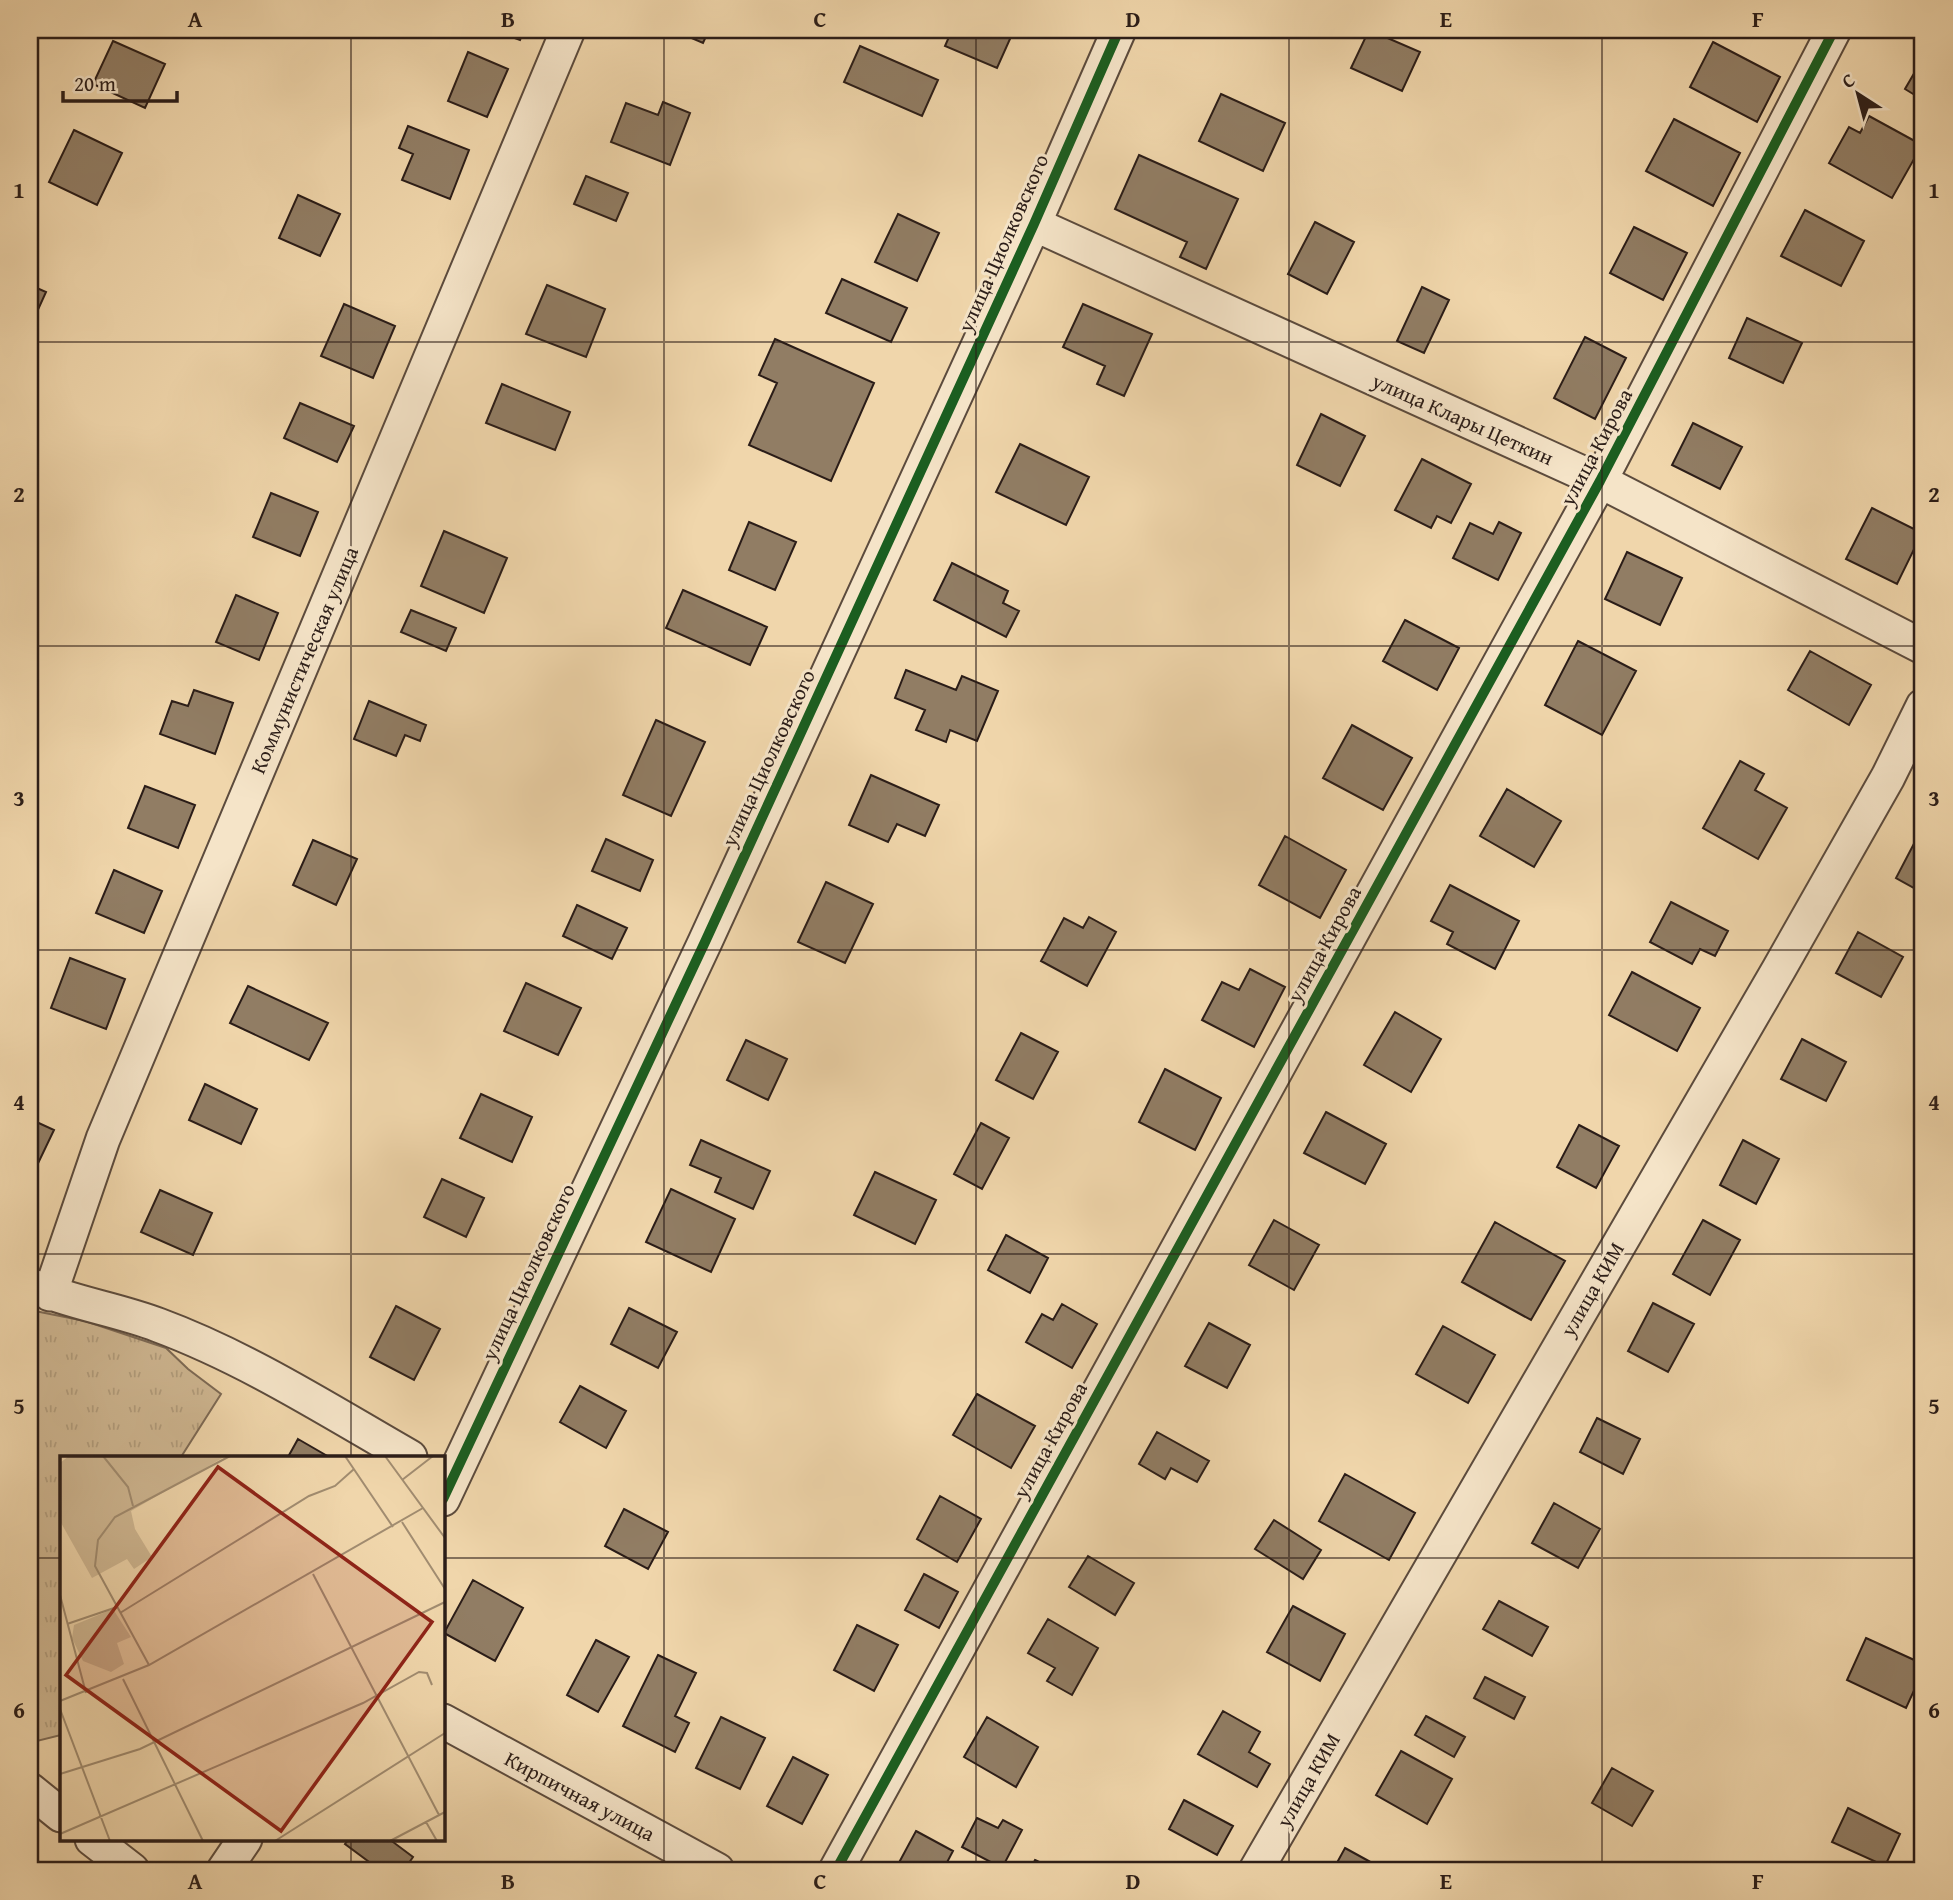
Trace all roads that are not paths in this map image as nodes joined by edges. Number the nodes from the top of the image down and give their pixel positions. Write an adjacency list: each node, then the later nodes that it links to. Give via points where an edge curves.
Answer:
1 (568, 30): 8 (street, Коммунистическая улица)
2 (1119, 30): 4 (street, улица Циолковского)
3 (1834, 30): 5 (street, улица Кирова)
4 (1034, 224): 5 (street, улица Клары Цеткин); 10 (street, улица Циолковского, via 705,942)
5 (1600, 481): 6 (street, улица Клары Цеткин); 19 (street, улица Кирова)
6 (1923, 647)
7 (1923, 706): 20 (street, улица КИМ, via 1779,969)
8 (40, 1290): 9 (street, via 156,1324 240,1359)
9 (408, 1456)
10 (446, 1485)
11 (444, 1722): 18 (street, Кирпичная улица)
12 (30, 1790): 13 (street)
13 (60, 1814)
14 (93, 1840): 16 (street)
15 (244, 1840): 17 (street)
16 (132, 1870)
17 (224, 1870)
18 (717, 1870)
19 (836, 1870)
20 (1255, 1870)

